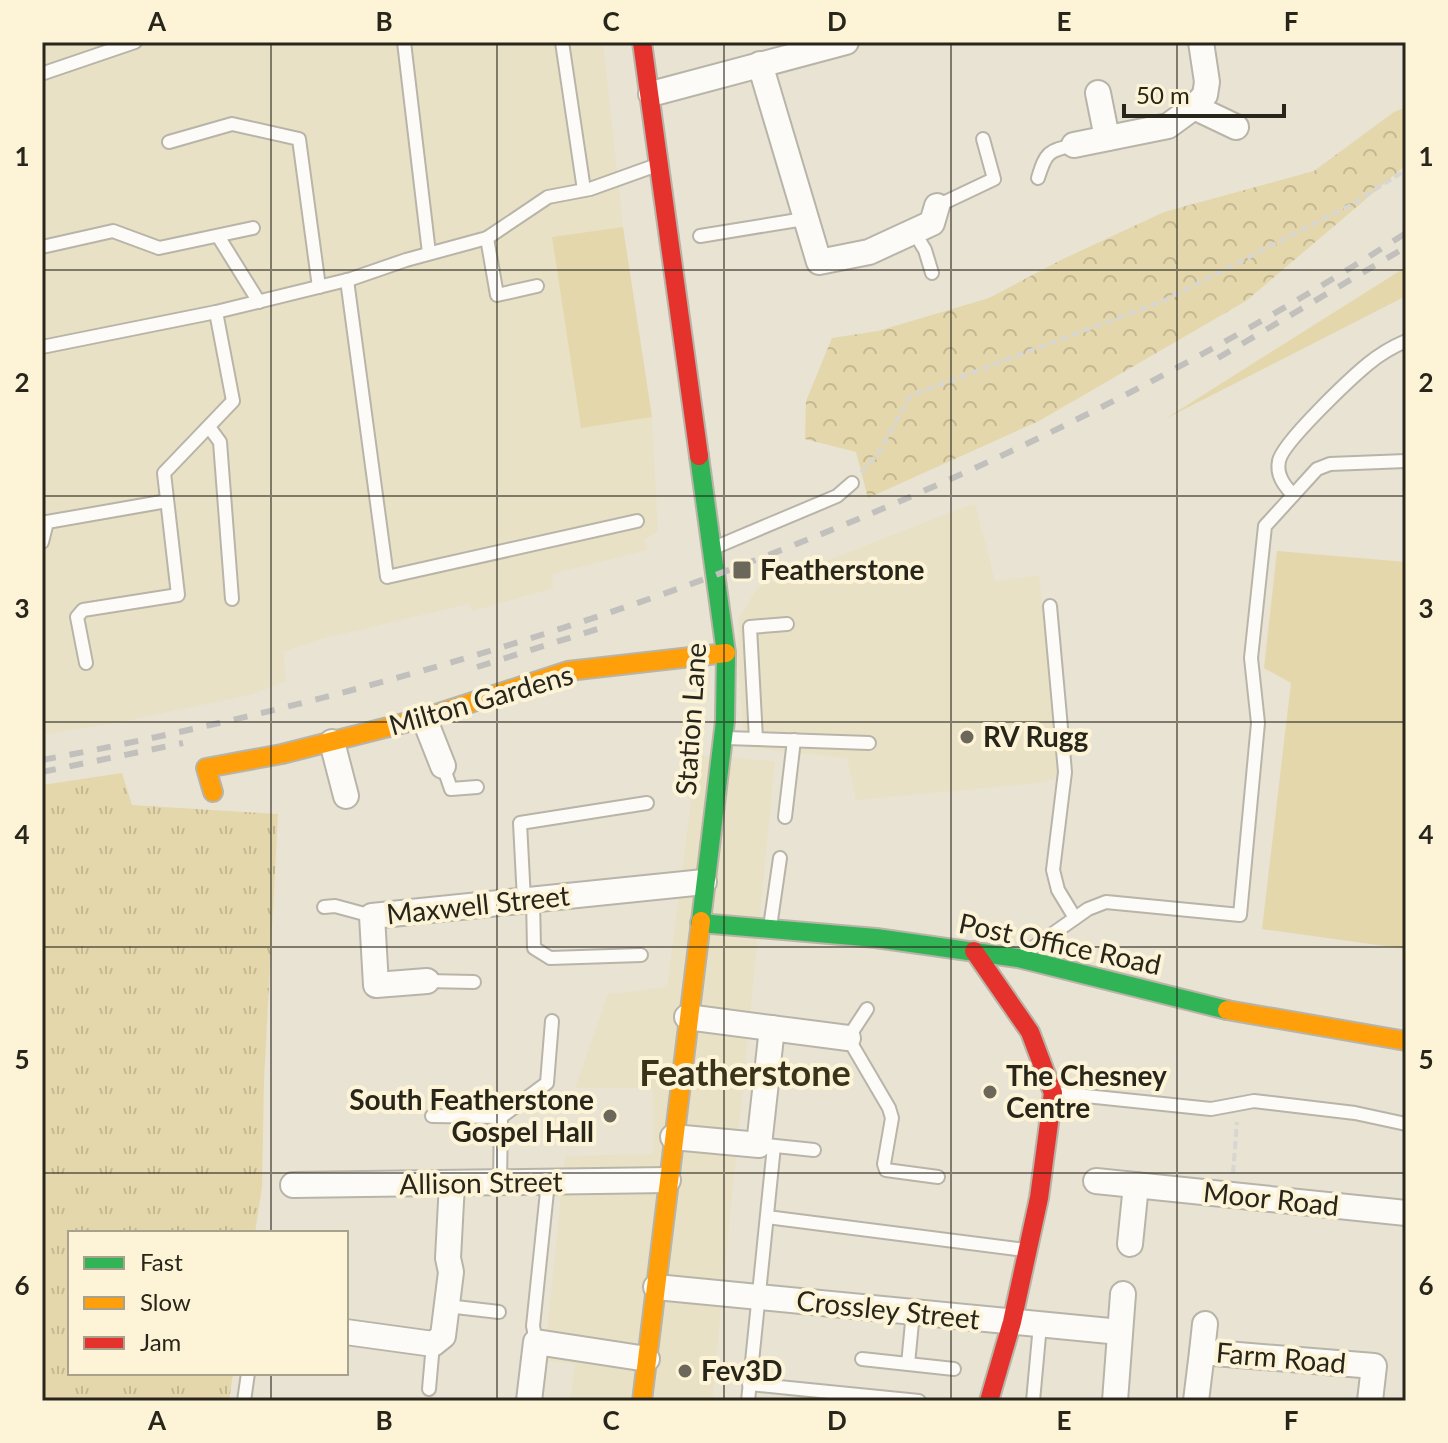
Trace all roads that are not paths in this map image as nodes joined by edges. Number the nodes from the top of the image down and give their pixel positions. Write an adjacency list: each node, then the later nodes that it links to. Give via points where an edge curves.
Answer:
1 (135, 42): 8 (lane)
2 (404, 42): 28 (lane)
3 (562, 42): 19 (lane)
4 (642, 42): 10 (street, Station Lane)
5 (846, 42): 7 (street)
6 (1201, 42): 11 (street, via 1207,82 1205,95)
7 (760, 64): 10 (street); 21 (street)
8 (44, 73)
9 (1098, 93): 13 (street)
10 (651, 94): 17 (street, Station Lane)
11 (1194, 107): 12 (street); 13 (street, via 1168,126)
12 (1236, 127)
13 (1107, 138): 16 (street)
14 (983, 139): 20 (lane, via 994,179)
15 (169, 142): 32 (lane, via 232,124 299,139)
16 (1074, 145): 18 (lane, via 1044,157)
17 (660, 164): 19 (lane); 44 (street, Station Lane)
18 (1038, 178)
19 (584, 190): 26 (lane, via 548,197)
20 (937, 206): 23 (street, via 932,223)
21 (804, 219): 23 (street, via 819,262 869,252); 25 (lane)
22 (253, 228): 24 (lane)
23 (914, 232): 29 (lane)
24 (218, 236): 27 (lane, via 159,248 113,231); 33 (lane)
25 (700, 236)
26 (487, 238): 28 (lane); 31 (lane, via 497,295)
27 (42, 247)
28 (429, 253): 30 (lane)
29 (932, 273)
30 (347, 280): 32 (lane); 42 (lane, via 387,577)
31 (537, 286)
32 (319, 287): 33 (lane)
33 (259, 302): 34 (lane)
34 (216, 312): 36 (lane); 37 (lane, via 233,401)
35 (1406, 341): 40 (lane, via 1367,365 1284,447 1279,467 1282,482)
36 (42, 347)
37 (209, 427): 41 (lane, via 164,473); 45 (lane, via 220,442)
38 (1406, 461): 40 (lane, via 1330,464 1317,469)
39 (852, 483): 44 (lane, via 837,496)
40 (1293, 495): 67 (lane, via 1262,536 1251,658 1258,723 1240,915 1106,902)
41 (167, 501): 43 (lane, via 47,522); 49 (lane, via 178,595 83,610 77,617)
42 (637, 521)
43 (42, 542)
44 (713, 549): 48 (street, Station Lane)
45 (232, 599)
46 (1050, 606): 67 (lane, via 1065,772 1053,870)
47 (787, 624): 52 (lane, via 750,627)
48 (726, 653): 50 (street, Milton Gardens, via 568,671); 51 (street, Station Lane)
49 (86, 663)
50 (424, 718): 54 (street, Milton Gardens); 56 (street)
51 (722, 738): 52 (lane); 63 (street, Station Lane)
52 (756, 739): 53 (lane)
53 (794, 740): 55 (lane); 61 (lane)
54 (332, 742): 58 (street, Milton Gardens, via 206,768); 59 (street)
55 (869, 743)
56 (443, 766): 57 (lane, via 451,789)
57 (477, 787)
58 (213, 792)
59 (346, 796)
60 (647, 803): 64 (lane, via 520,823)
61 (785, 817)
62 (780, 858): 69 (lane)
63 (704, 882): 64 (street, Maxwell Street); 68 (street, Station Lane)
64 (529, 900): 66 (street, Maxwell Street); 71 (lane, via 538,953 550,958)
65 (324, 907): 66 (lane)
66 (372, 916): 73 (street, Maxwell Street, via 376,985)
67 (1075, 918): 72 (lane)
68 (700, 923): 69 (street, Post Office Road); 76 (street, Station Lane)
69 (770, 930): 70 (street, Post Office Road)
70 (974, 951): 72 (street, Post Office Road); 81 (street, via 1030,1032)
71 (641, 955)
72 (1018, 958): 80 (street, Post Office Road, via 1215,1008)
73 (427, 981): 74 (lane)
74 (474, 982)
75 (867, 1009): 79 (lane)
76 (687, 1017): 78 (street); 85 (street, Station Lane)
77 (552, 1021): 83 (lane, via 547,1083)
78 (772, 1028): 79 (street); 86 (street)
79 (848, 1038): 88 (lane, via 892,1118 886,1170)
80 (1406, 1041)
81 (1053, 1093): 84 (lane, via 1211,1109 1254,1101); 99 (street)
82 (432, 1116): 83 (lane)
83 (501, 1117): 91 (lane)
84 (1406, 1124)
85 (673, 1137): 86 (street); 89 (street, Station Lane)
86 (767, 1145): 87 (lane); 97 (lane)
87 (814, 1150)
88 (938, 1177)
89 (668, 1180): 92 (street, Allison Street); 100 (street, Station Lane)
90 (1096, 1181): 95 (street, Moor Road)
91 (500, 1182): 92 (street, Allison Street); 93 (street, Allison Street)
92 (548, 1182): 111 (lane, via 533,1326)
93 (452, 1183): 94 (street, Allison Street); 103 (street)
94 (293, 1185)
95 (1136, 1185): 96 (street, Moor Road); 98 (street)
96 (1406, 1213)
97 (767, 1217): 99 (lane); 102 (lane)
98 (1130, 1244)
99 (1028, 1250): 106 (street)
100 (656, 1287): 102 (street, Crossley Street); 114 (street, Station Lane)
101 (1123, 1294): 110 (street)
102 (758, 1297): 105 (street, Crossley Street); 119 (lane)
103 (447, 1306): 104 (lane); 112 (street, via 443,1336)
104 (499, 1312)
105 (913, 1312): 106 (street, Crossley Street); 116 (lane)
106 (1012, 1322): 108 (street, Crossley Street); 126 (street)
107 (1205, 1324): 113 (street, Farm Road)
108 (1040, 1325): 110 (street, Crossley Street); 127 (lane)
109 (348, 1332): 112 (street)
110 (1120, 1332): 128 (street)
111 (536, 1342): 114 (street); 122 (street)
112 (433, 1344): 120 (lane)
113 (1202, 1352): 129 (street, Farm Road); 130 (street, Farm Road, via 1374,1366)
114 (647, 1359): 123 (street, Station Lane)
115 (862, 1359): 116 (lane)
116 (908, 1364): 117 (lane)
117 (954, 1369)
118 (248, 1375): 121 (lane)
119 (749, 1384): 124 (lane); 125 (lane)
120 (429, 1389)
121 (244, 1401)
122 (529, 1401)
123 (642, 1401)
124 (748, 1401)
125 (919, 1401)
126 (989, 1401)
127 (1033, 1401)
128 (1115, 1401)
129 (1196, 1401)
130 (1370, 1401)

